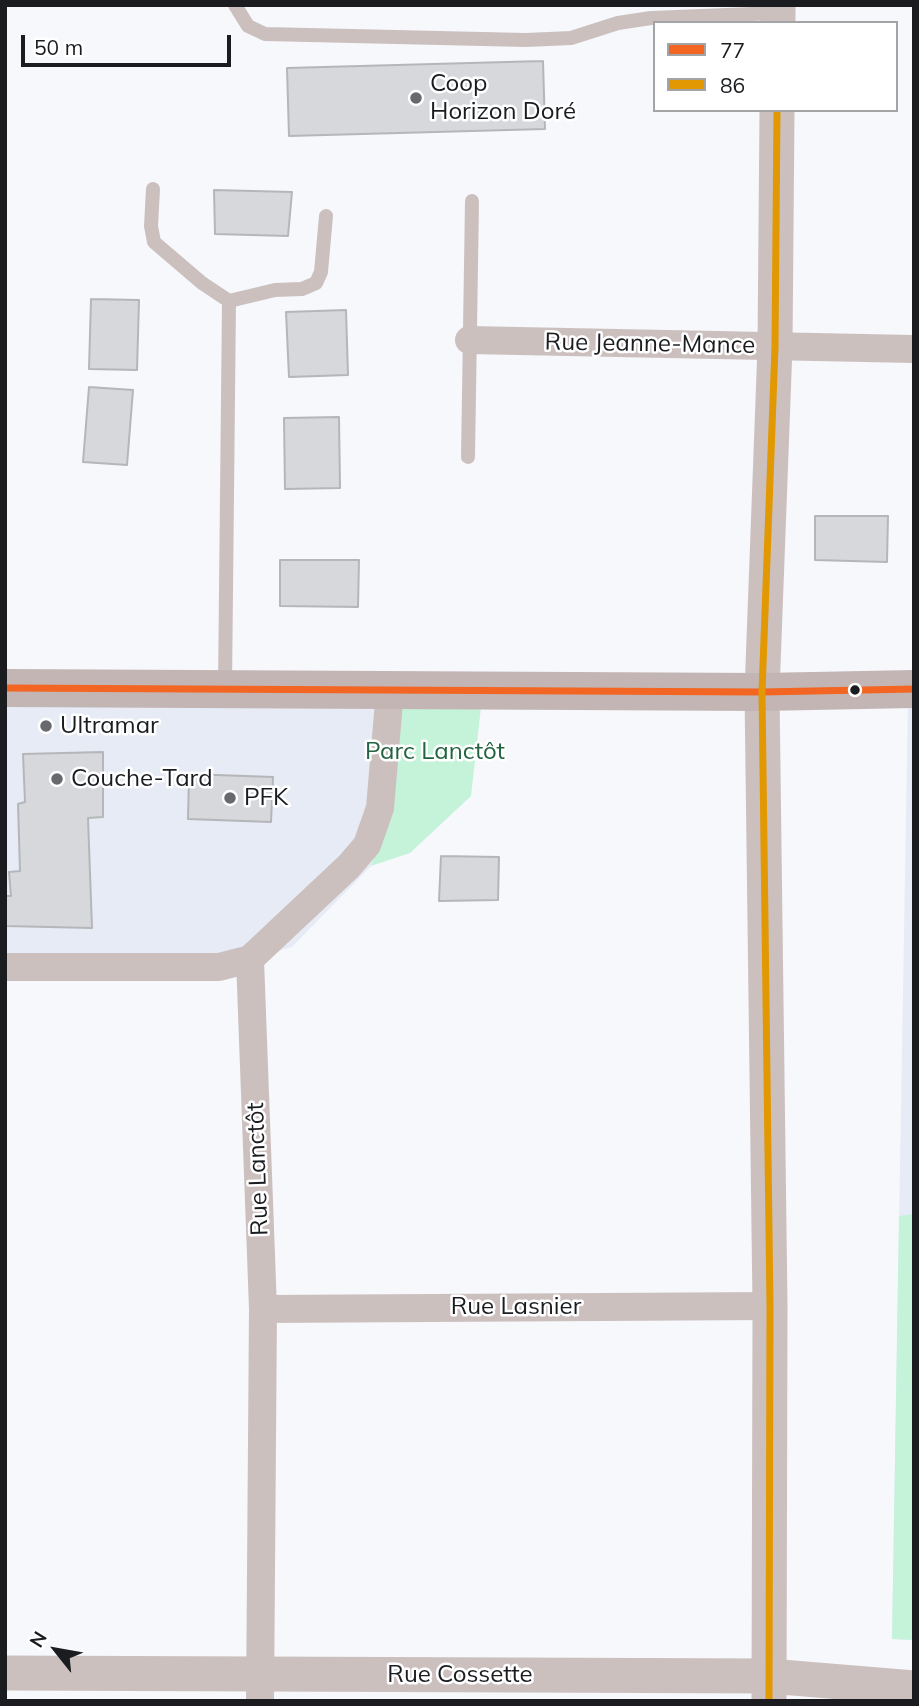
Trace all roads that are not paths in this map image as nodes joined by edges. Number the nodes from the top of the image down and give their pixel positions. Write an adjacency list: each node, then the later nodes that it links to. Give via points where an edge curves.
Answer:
1 (235, 5): 2 (lane, via 248,26 265,34 526,40 571,38 651,18)
2 (778, 14)
3 (777, 112): 9 (street)
4 (153, 189): 7 (lane, via 150,226 154,242)
5 (472, 201): 8 (lane)
6 (326, 216): 7 (lane, via 316,283)
7 (229, 301): 13 (lane)
8 (470, 340): 9 (street, Rue Jeanne-Mance); 11 (lane)
9 (775, 346): 10 (street, Rue Jeanne-Mance); 16 (street)
10 (914, 349)
11 (468, 457)
12 (5, 688): 13 (main road)
13 (225, 689): 15 (main road)
14 (914, 689): 16 (main road)
15 (390, 690): 16 (main road); 17 (street, via 380,808 367,845)
16 (762, 692): 19 (street)
17 (250, 959): 18 (street, via 219,967); 20 (street, Rue Lanctôt)
18 (5, 967)
19 (770, 1306): 20 (street, Rue Lasnier); 23 (street)
20 (263, 1309): 22 (street, Rue Lanctôt)
21 (5, 1673): 22 (street, Rue Cossette)
22 (260, 1687): 23 (street, Rue Cossette)
23 (769, 1688): 24 (street, Rue Cossette)
24 (914, 1688)

